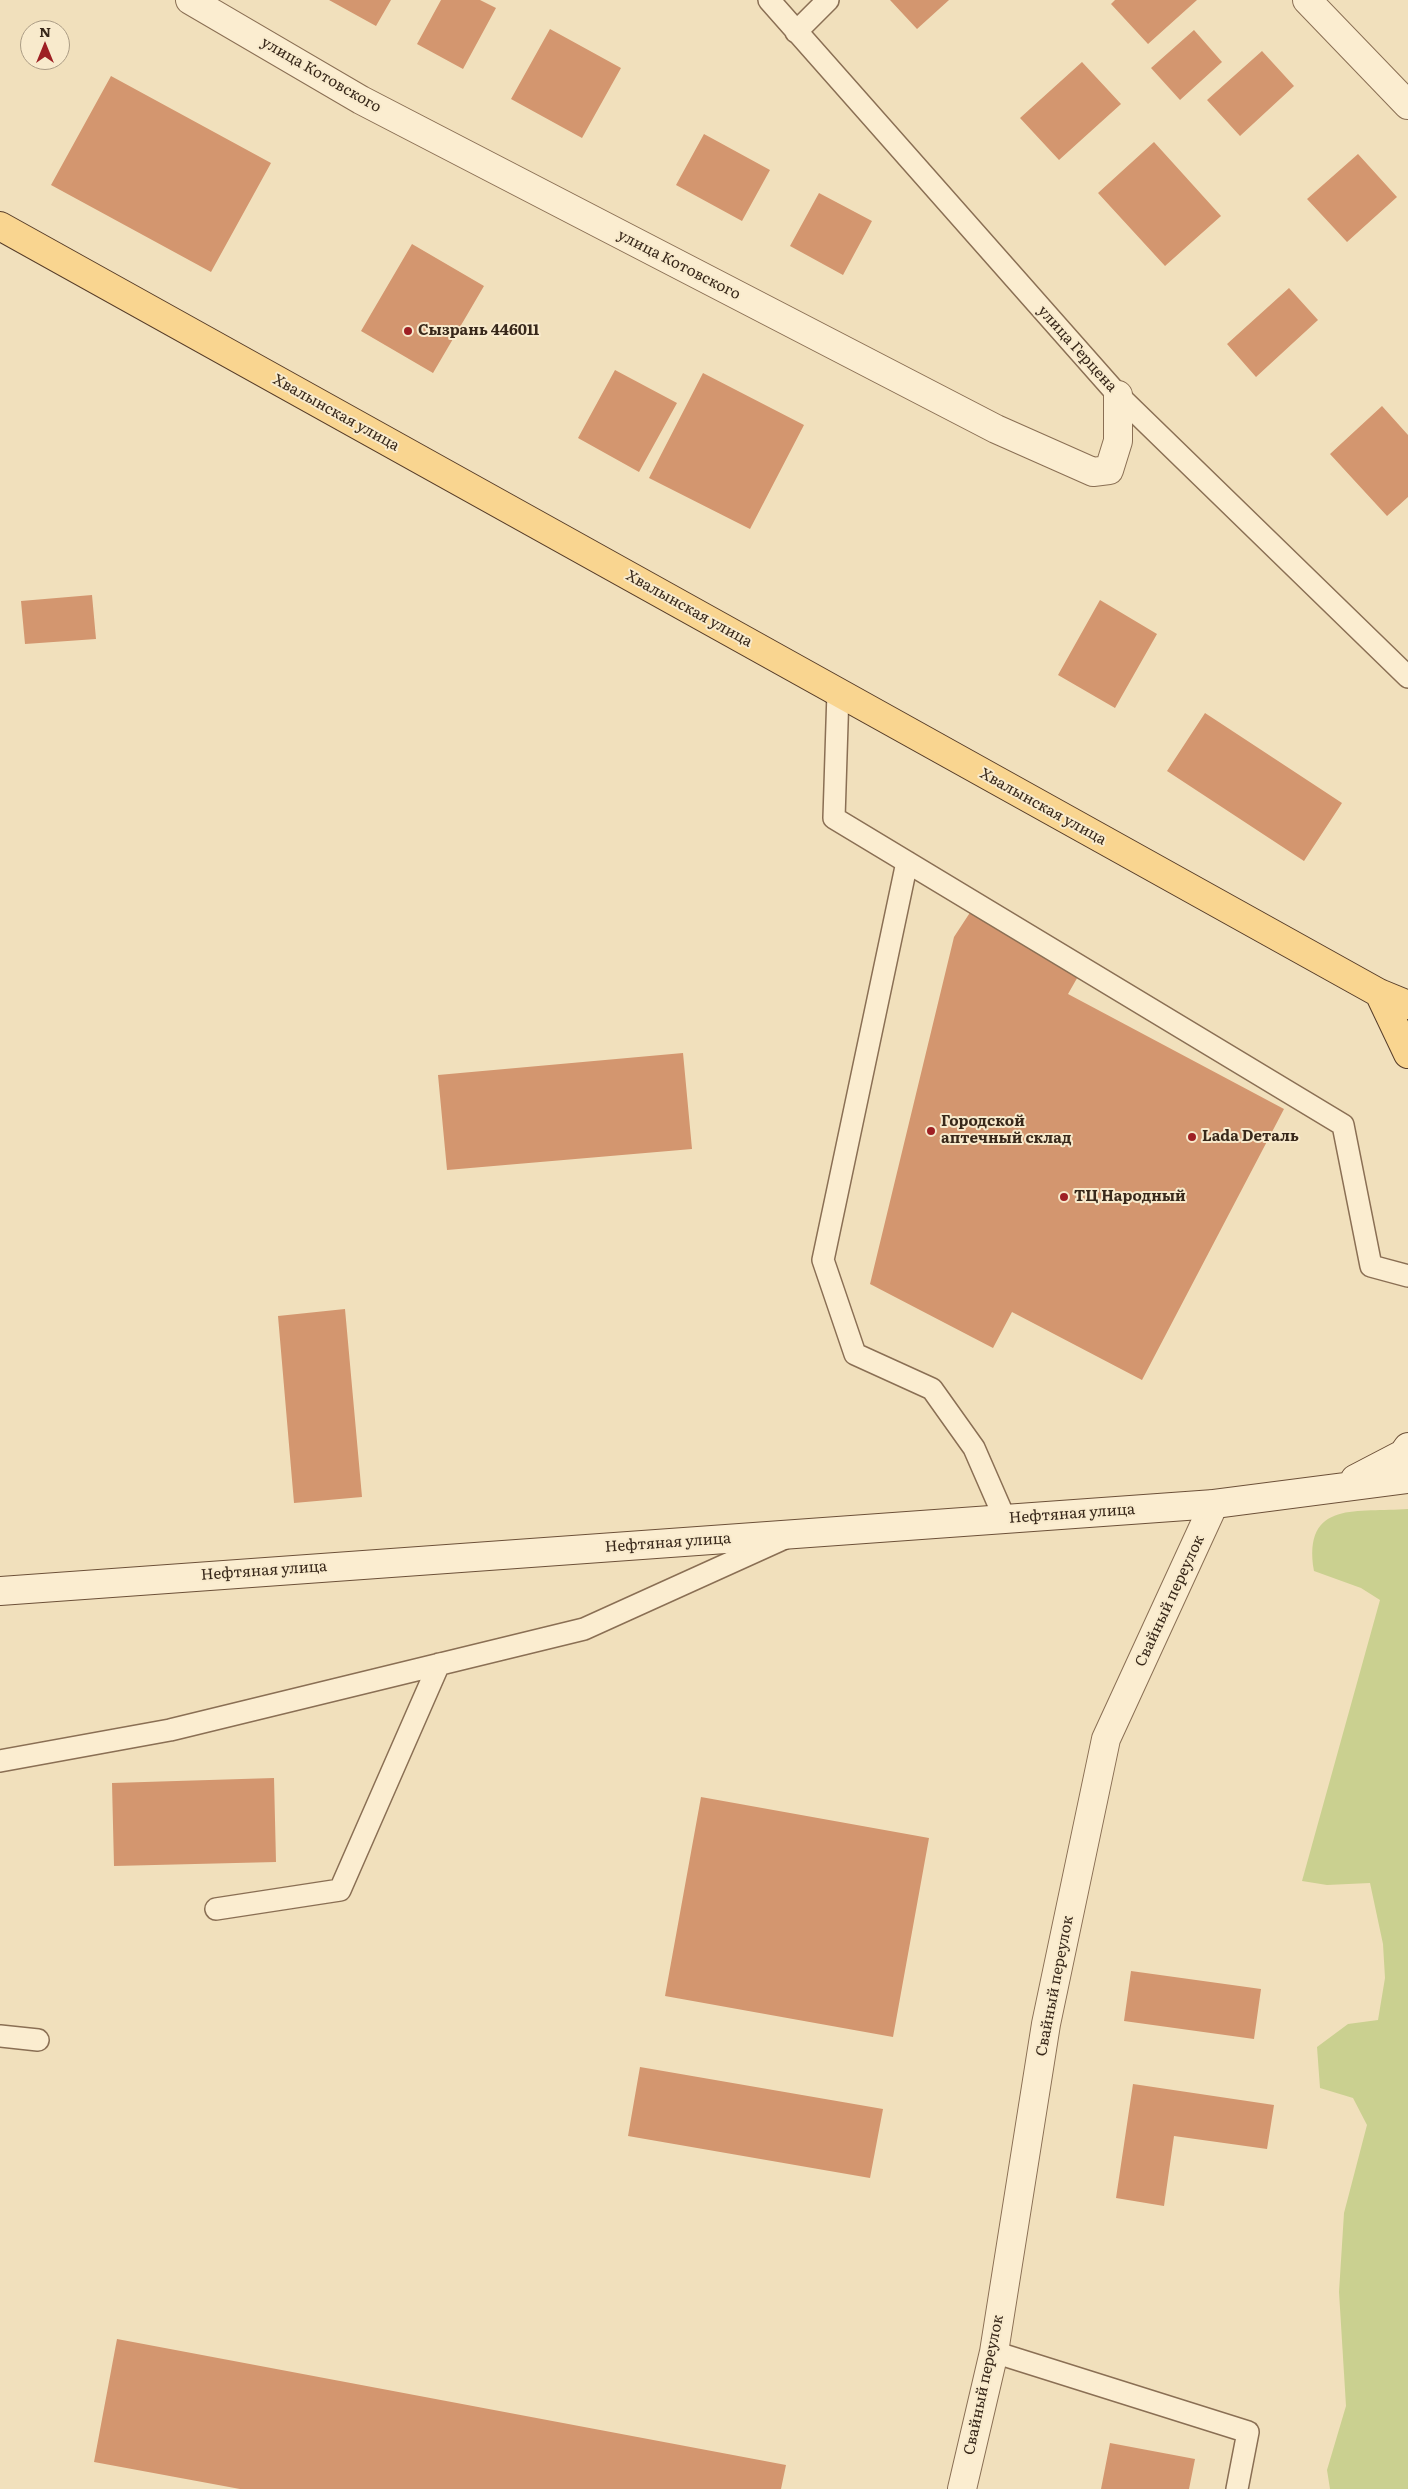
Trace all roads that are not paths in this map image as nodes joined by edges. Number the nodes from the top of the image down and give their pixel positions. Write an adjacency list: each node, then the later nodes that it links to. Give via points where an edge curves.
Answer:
1 (190, 0): 8 (street, улица Котовского, via 361,100 996,429 1093,472 1109,470 1118,442)
2 (769, 0): 5 (lane, улица Герцена)
3 (828, 0): 5 (lane)
4 (1307, 0): 6 (street)
5 (796, 32): 8 (lane, улица Герцена)
6 (1408, 105)
7 (0, 226): 10 (main road, Хвалынская улица)
8 (1118, 396): 9 (lane, улица Герцена)
9 (1408, 677)
10 (838, 692): 11 (lane, via 834,818); 12 (main road, Хвалынская улица)
11 (907, 862): 15 (lane, via 1343,1125 1370,1266); 20 (lane, via 823,1260 855,1354 932,1389 974,1448)
12 (1379, 993): 13 (main road, Хвалынская улица); 14 (main road)
13 (1408, 1005)
14 (1408, 1054)
15 (1408, 1276)
16 (1408, 1446): 18 (street, via 1403,1454)
17 (1408, 1479): 18 (street, Нефтяная улица)
18 (1336, 1488): 19 (street, Нефтяная улица)
19 (1214, 1504): 20 (street, Нефтяная улица); 28 (street, Свайный переулок, via 1106,1739 1046,2024)
20 (1005, 1519): 21 (street, Нефтяная улица)
21 (796, 1534): 22 (street, Нефтяная улица); 23 (lane, via 584,1629)
22 (0, 1591)
23 (439, 1664): 24 (lane, via 170,1730); 25 (lane, via 340,1890)
24 (0, 1761)
25 (216, 1909)
26 (0, 2036): 27 (lane)
27 (38, 2040)
28 (994, 2352): 29 (street, Свайный переулок); 30 (lane, via 1248,2432)
29 (962, 2489)
30 (1237, 2489)

